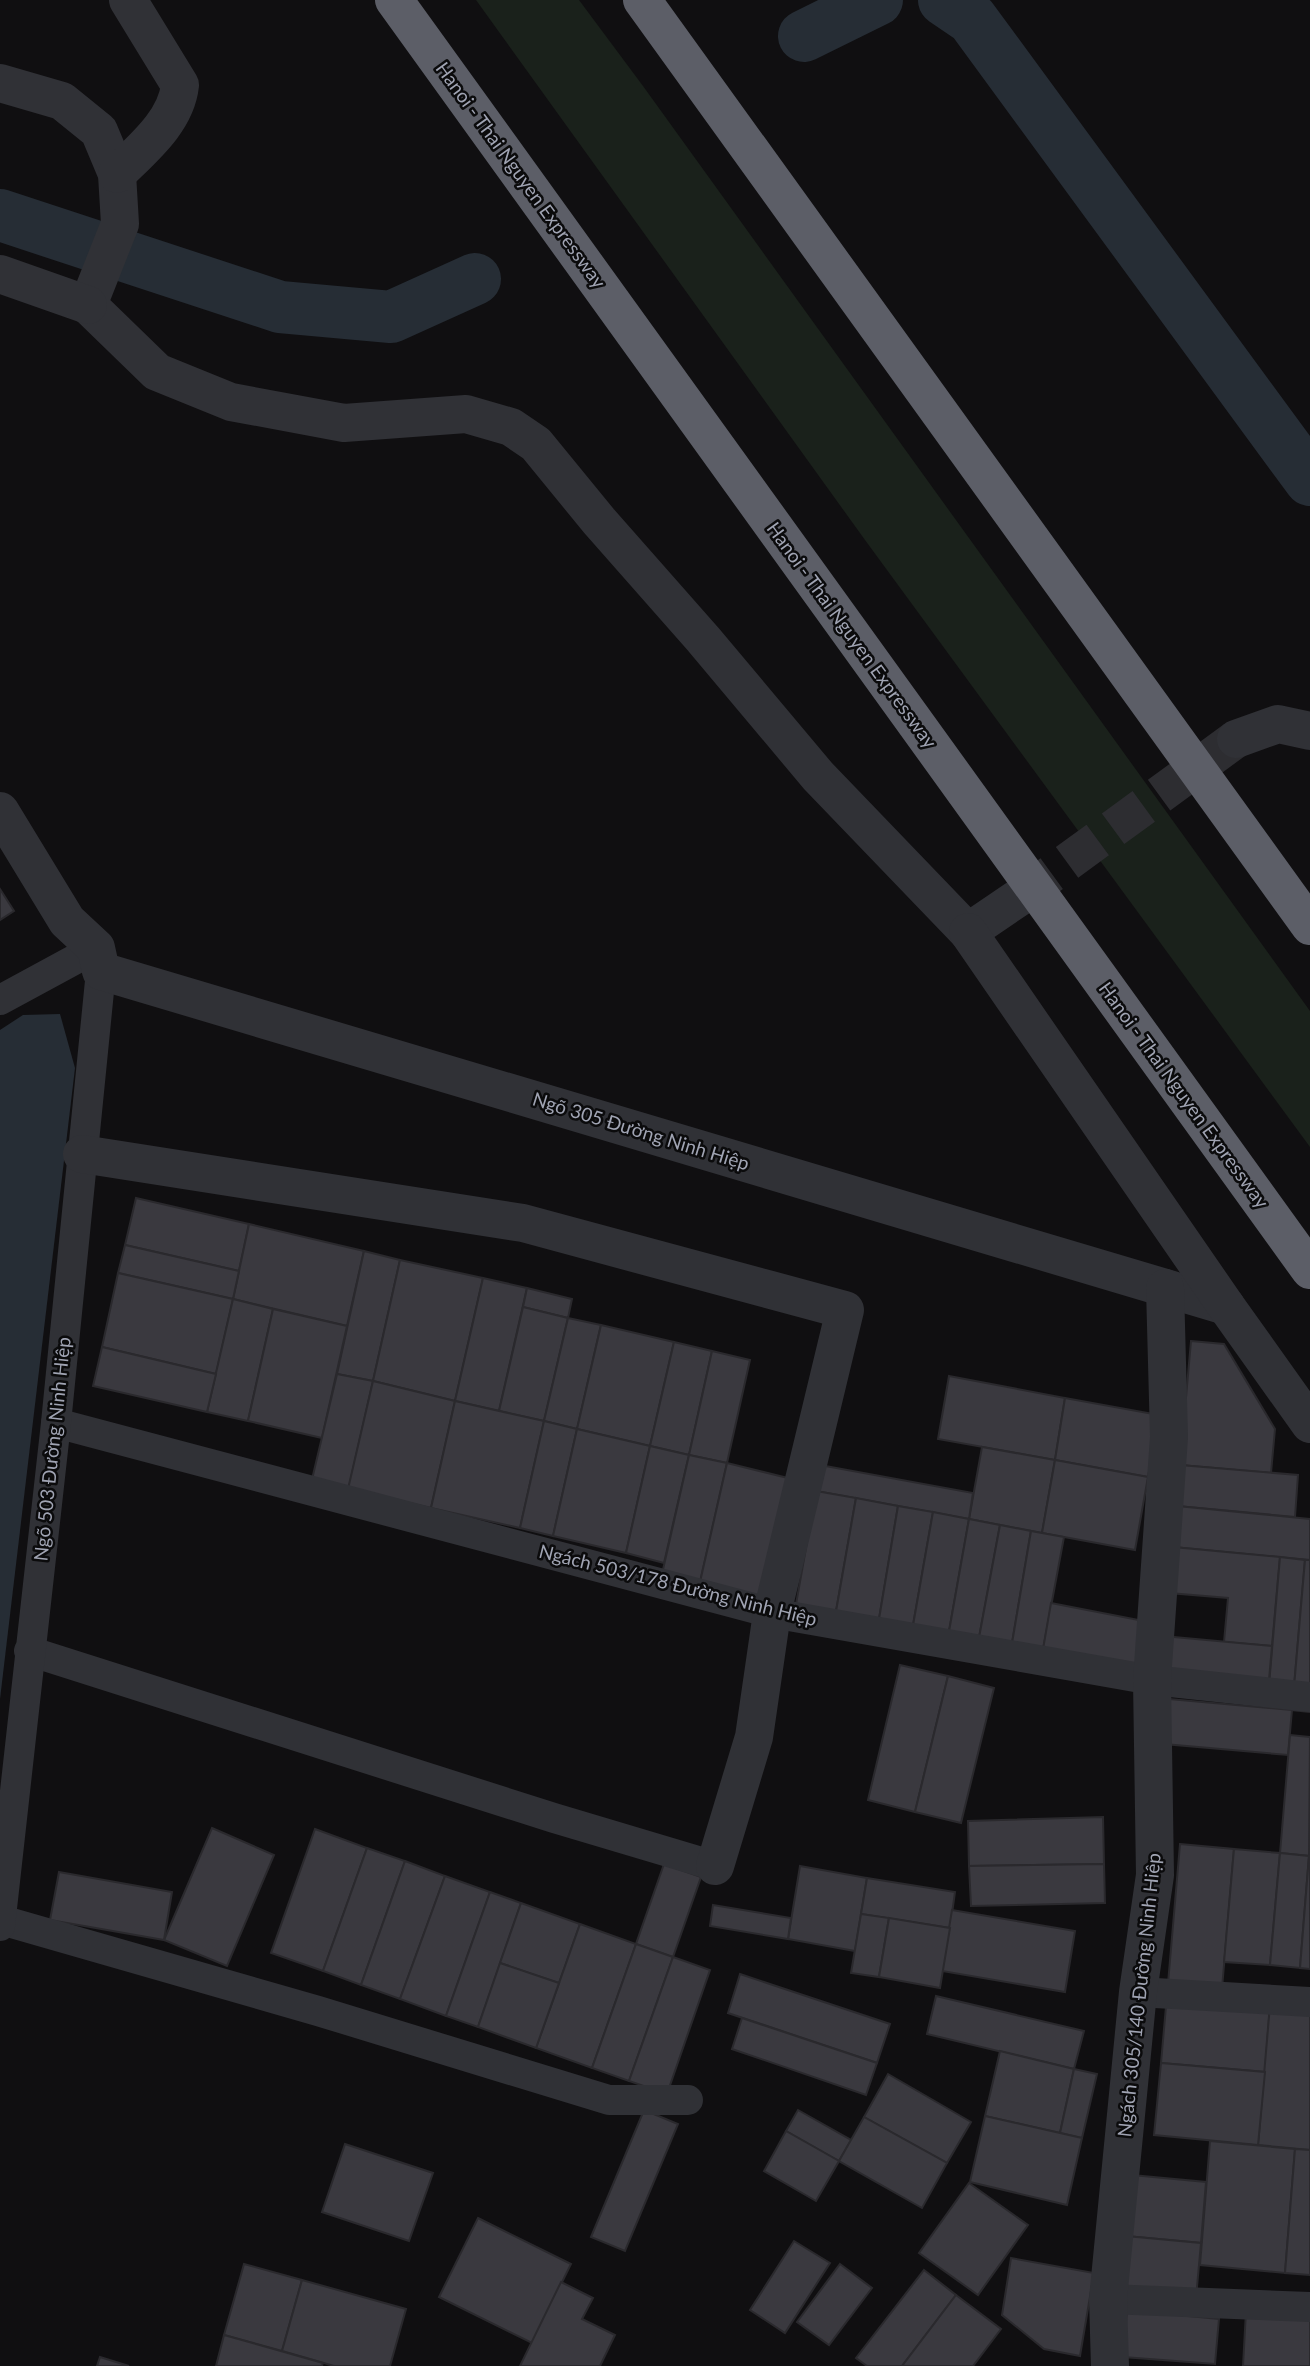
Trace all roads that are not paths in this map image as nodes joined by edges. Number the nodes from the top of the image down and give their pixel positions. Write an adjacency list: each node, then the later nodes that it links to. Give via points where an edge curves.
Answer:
1 (128, 0): 5 (street, via 180,85 178,101 156,134)
2 (394, 0): 17 (highway, Hanoi - Thai Nguyen Expressway)
3 (642, 0): 12 (highway)
4 (0, 83): 5 (street, via 62,101 99,131)
5 (117, 174): 7 (street, via 120,224)
6 (0, 274): 7 (street)
7 (91, 295): 13 (street, via 157,372 231,402 344,423 466,414 511,427 536,444 818,776)
8 (1310, 731): 9 (street, via 1279,724)
9 (1236, 738)
10 (0, 811): 14 (street, Ngõ 305 Đường Ninh Hiệp, via 67,921)
11 (1021, 896): 13 (street)
12 (1310, 926)
13 (968, 932): 19 (street)
14 (98, 960): 15 (lane); 16 (lane, Ngõ 503 Đường Ninh Hiệp); 18 (street, Ngõ 305 Đường Ninh Hiệp)
15 (0, 1000)
16 (82, 1154): 20 (lane, Ngõ 503 Đường Ninh Hiệp); 22 (street, via 523,1223 845,1310)
17 (1310, 1270)
18 (1165, 1288): 19 (street, Ngõ 305 Đường Ninh Hiệp); 24 (street, Ngách 305/140 Đường Ninh Hiệp, via 1169,1437)
19 (1226, 1306): 21 (street)
20 (56, 1423): 22 (lane, Ngách 503/178 Đường Ninh Hiệp); 23 (lane, Ngõ 503 Đường Ninh Hiệp)
21 (1310, 1424)
22 (772, 1613): 24 (lane, Ngách 503/178 Đường Ninh Hiệp); 26 (street, via 754,1737)
23 (29, 1651): 26 (lane); 27 (lane, Ngõ 503 Đường Ninh Hiệp)
24 (1152, 1680): 25 (lane, Ngách 503/178 Đường Ninh Hiệp); 29 (street, Ngách 305/140 Đường Ninh Hiệp, via 1155,1875)
25 (1310, 1697)
26 (715, 1866)
27 (1, 1920): 28 (lane, Ngõ 503 Đường Ninh Hiệp); 31 (lane, via 609,2100)
28 (0, 1926)
29 (1138, 1992): 30 (lane); 32 (street, Ngách 305/140 Đường Ninh Hiệp)
30 (1310, 2002)
31 (688, 2099)
32 (1108, 2299): 33 (lane); 34 (street, Ngách 305/140 Đường Ninh Hiệp)
33 (1310, 2307)
34 (1110, 2366)

